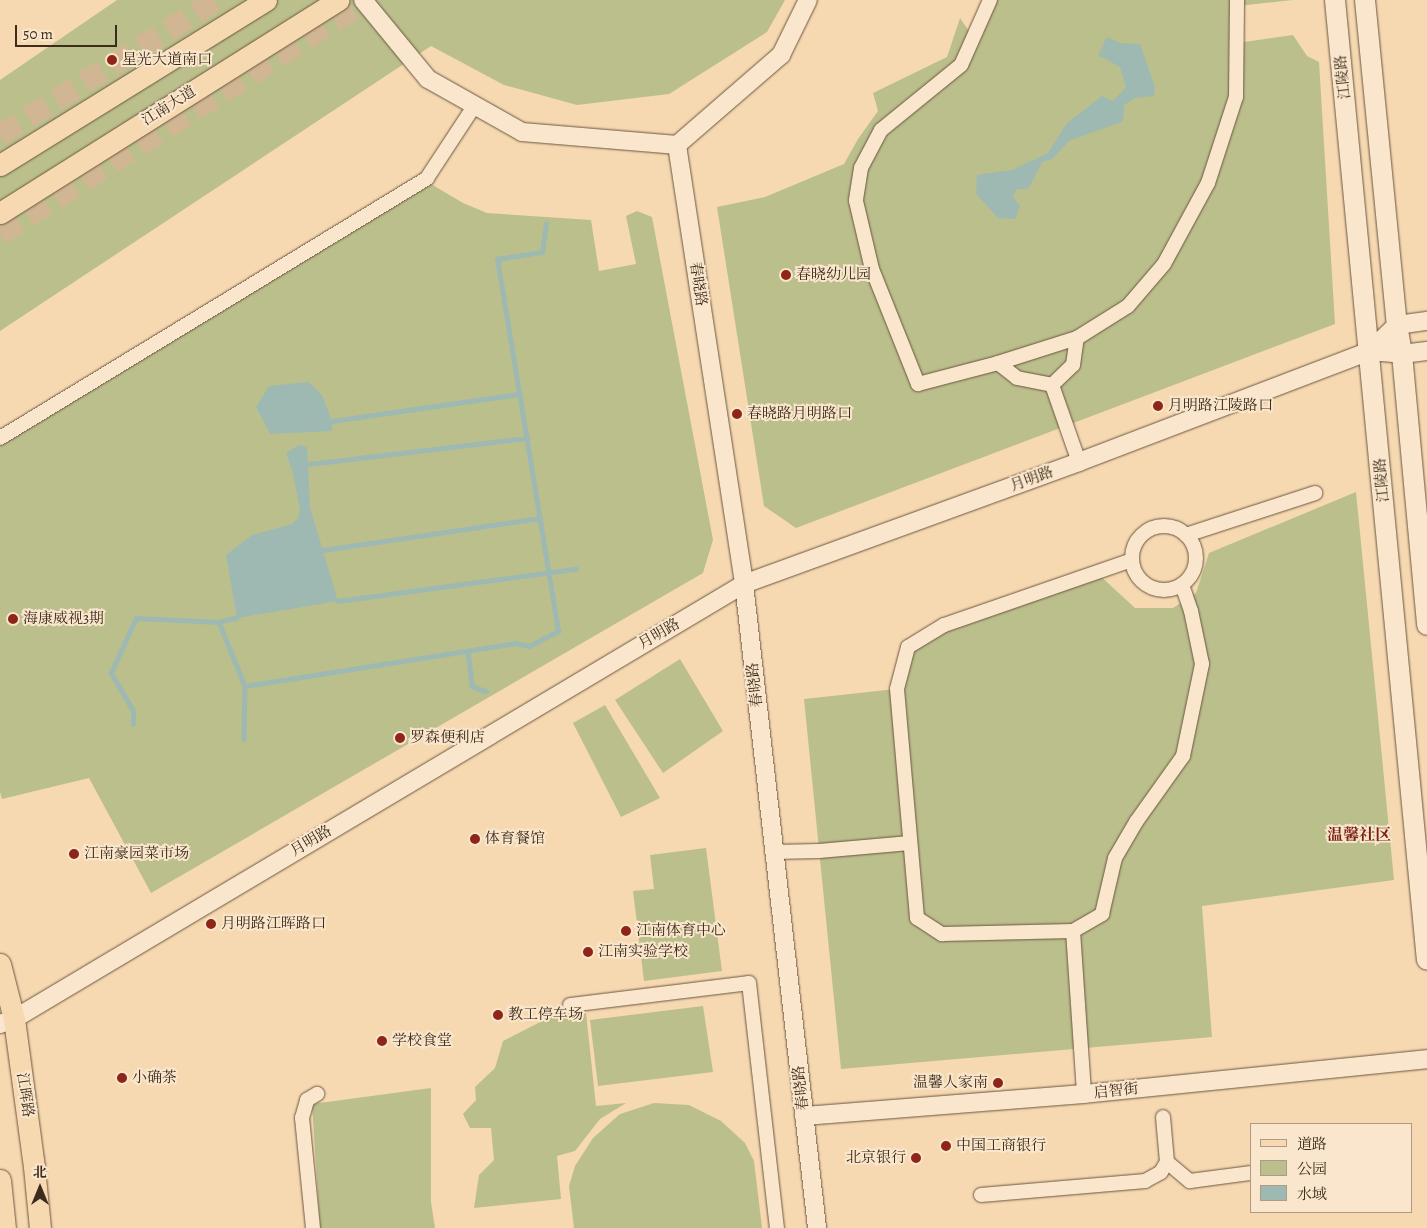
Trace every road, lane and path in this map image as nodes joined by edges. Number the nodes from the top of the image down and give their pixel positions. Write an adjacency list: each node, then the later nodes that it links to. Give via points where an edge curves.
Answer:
1 (266, 0): 11 (main road)
2 (338, 0): 12 (main road, 江南大道)
3 (363, 0): 9 (street, via 428,79)
4 (808, 0): 10 (street, via 781,55)
5 (990, 0): 19 (street, via 961,65 881,130 861,168 856,201 872,269 918,384)
6 (1237, 0): 15 (street, via 1236,97 1208,183 1164,264 1128,306)
7 (1335, 0): 17 (main road, 江陵路)
8 (1365, 0): 14 (main road, 江陵路)
9 (474, 105): 10 (street, via 522,132); 21 (street, via 427,178)
10 (677, 145): 26 (street, 春晓路)
11 (0, 165)
12 (0, 213)
13 (1427, 321): 14 (street)
14 (1397, 325): 17 (street, 月明路); 18 (main road, 江陵路)
15 (1077, 338): 19 (street); 20 (street, via 1073,365)
16 (1427, 351): 18 (street, 月明路)
17 (1370, 352): 18 (street, 月明路); 22 (street, 月明路); 32 (main road, 江陵路)
18 (1402, 354): 28 (main road, 江陵路)
19 (998, 363): 20 (street, via 1017,378)
20 (1052, 385): 22 (street)
21 (0, 438)
22 (1079, 462): 26 (street, 月明路)
23 (1315, 493): 24 (street)
24 (1186, 535): 25 (street, via 1166,526 1156,527 1146,532 1133,549); 27 (street, via 1196,551 1196,561 1189,579)
25 (1132, 560): 27 (street, via 1138,578 1154,589 1164,591); 29 (street, via 944,625 908,647 897,689)
26 (744, 584): 30 (street, 春晓路); 35 (street, 月明路)
27 (1182, 585): 31 (street, via 1202,664 1183,756 1115,858 1102,914)
28 (1427, 625)
29 (910, 843): 30 (street); 31 (street, via 917,918 942,934)
30 (774, 852): 39 (street, 春晓路)
31 (1073, 931): 38 (street)
32 (1427, 960)
33 (0, 964): 35 (main road, 江晖路)
34 (570, 1005): 48 (street, via 749,983)
35 (7, 1021): 46 (main road, 江晖路, via 34,1167)
36 (1427, 1059): 38 (street, 启智街)
37 (317, 1094): 47 (street, via 307,1100 302,1118)
38 (1084, 1094): 39 (street, 启智街)
39 (804, 1116): 49 (street, 春晓路)
40 (1163, 1117): 41 (street)
41 (1167, 1162): 42 (street, via 1190,1181); 44 (street, via 1162,1172 1145,1181)
42 (1250, 1172)
43 (0, 1180): 45 (main road)
44 (981, 1196)
45 (5, 1228)
46 (40, 1228)
47 (313, 1228)
48 (777, 1228)
49 (817, 1228)

